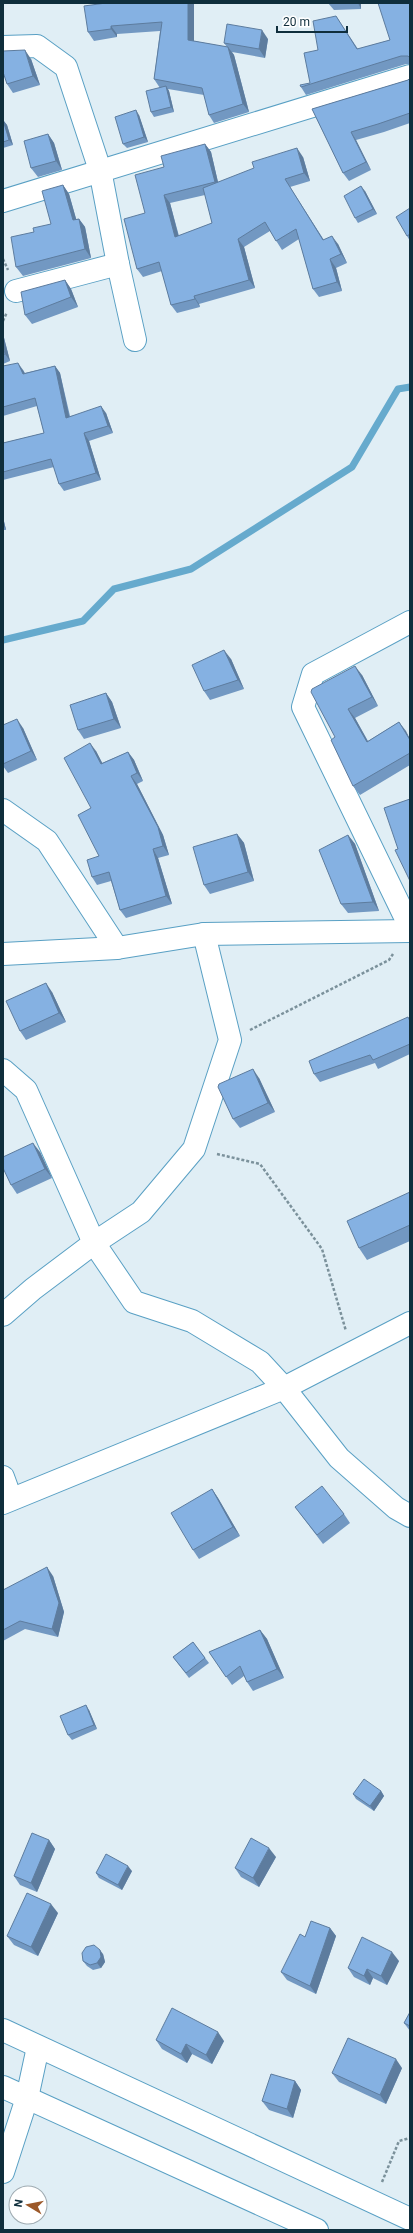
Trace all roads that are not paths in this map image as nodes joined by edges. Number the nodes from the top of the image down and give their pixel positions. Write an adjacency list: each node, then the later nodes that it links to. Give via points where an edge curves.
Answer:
1 (3, 47): 3 (street, via 37,46 66,67)
2 (410, 76): 3 (street)
3 (100, 170): 4 (street); 5 (street)
4 (3, 201)
5 (118, 264): 6 (street); 7 (street)
6 (16, 291)
7 (135, 340)
8 (410, 622): 10 (street, via 313,674 303,706)
9 (3, 810): 13 (street, via 47,842)
10 (410, 927)
11 (410, 931): 12 (street)
12 (204, 934): 13 (street); 16 (street, via 230,1040 194,1149 141,1212)
13 (117, 948): 14 (street)
14 (3, 954)
15 (3, 1070): 16 (street, via 26,1090)
16 (94, 1243): 17 (street); 19 (street, via 134,1302 192,1321 260,1362)
17 (3, 1315)
18 (410, 1323): 19 (street)
19 (284, 1388): 21 (street); 22 (street, via 339,1458 396,1508)
20 (3, 1477): 21 (street)
21 (7, 1501)
22 (410, 1516)
23 (3, 2030): 24 (street)
24 (38, 2047): 26 (street); 28 (street)
25 (3, 2087): 26 (street)
26 (26, 2098): 27 (street); 29 (street)
27 (3, 2172)
28 (410, 2219)
29 (317, 2230)

